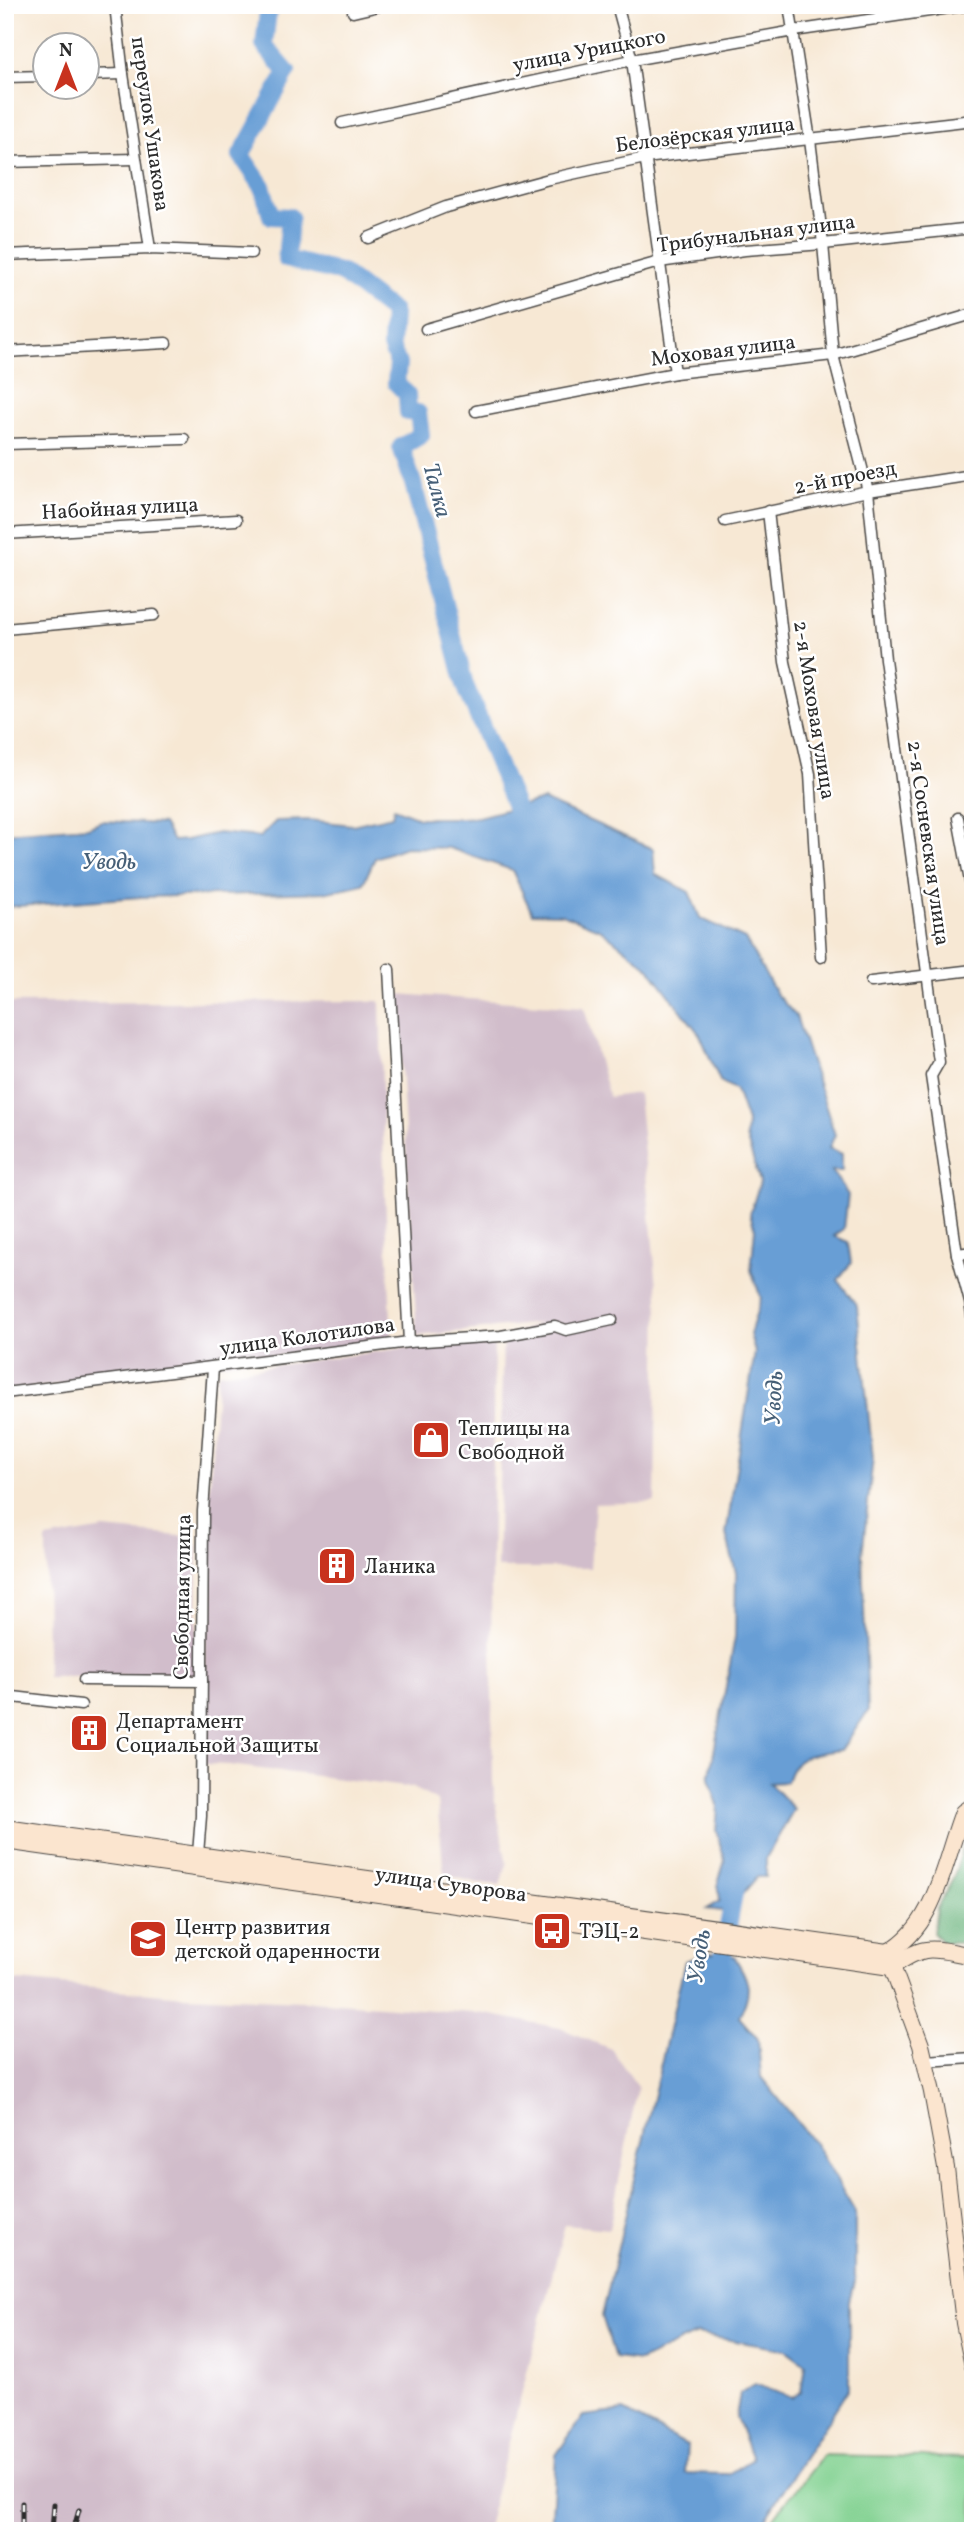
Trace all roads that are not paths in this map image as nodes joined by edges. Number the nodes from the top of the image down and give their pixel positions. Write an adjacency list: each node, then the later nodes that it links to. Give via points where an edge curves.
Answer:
1 (115, 5): 9 (street, переулок Ушакова)
2 (383, 5): 6 (street)
3 (617, 5): 8 (street)
4 (789, 5): 7 (street, 2-я Сосневская улица)
5 (970, 5): 7 (street, улица Урицкого)
6 (353, 12)
7 (794, 31): 8 (street, улица Урицкого); 15 (street, 2-я Сосневская улица)
8 (632, 60): 14 (street, улица Урицкого); 16 (street)
9 (122, 74): 10 (street); 17 (street, переулок Ушакова)
10 (102, 75)
11 (32, 76): 12 (street)
12 (5, 77)
13 (973, 120): 15 (street, Белозёрская улица)
14 (342, 123)
15 (810, 140): 16 (street, Белозёрская улица); 21 (street, 2-я Сосневская улица)
16 (645, 158): 20 (street, Белозёрская улица, via 446,207); 25 (street)
17 (135, 159): 18 (street); 22 (street, переулок Ушакова)
18 (5, 162)
19 (973, 228): 21 (street, Трибунальная улица)
20 (368, 238)
21 (823, 244): 25 (street, Трибунальная улица); 30 (street, 2-я Сосневская улица)
22 (150, 249): 23 (street); 24 (street)
23 (251, 253)
24 (5, 255)
25 (659, 262): 27 (street, Трибунальная улица); 31 (street)
26 (973, 314): 30 (street, Моховая улица)
27 (426, 329)
28 (166, 343): 29 (street)
29 (5, 352)
30 (833, 355): 31 (street, Моховая улица); 36 (street, 2-я Сосневская улица)
31 (675, 373): 32 (street, Моховая улица)
32 (476, 411)
33 (184, 439): 34 (street)
34 (5, 444)
35 (973, 475): 36 (street, 2-й проезд)
36 (868, 491): 37 (street, 2-й проезд); 48 (street, 2-я Сосневская улица, via 885,659)
37 (768, 512): 39 (street, 2-й проезд); 45 (street, 2-я Моховая улица, via 785,662 810,774)
38 (236, 520): 40 (street, Набойная улица)
39 (725, 521)
40 (5, 534)
41 (154, 615): 42 (street)
42 (5, 629)
43 (958, 818): 44 (street, 2-я Сосневская улица)
44 (973, 897)
45 (821, 957)
46 (389, 969): 54 (street)
47 (973, 970): 48 (street)
48 (928, 975): 49 (street); 51 (street, 2-я Сосневская улица, via 939,1062 931,1076)
49 (871, 982)
50 (973, 1252): 51 (street)
51 (957, 1254): 53 (street, 2-я Сосневская улица)
52 (612, 1320): 54 (street, улица Колотилова, via 566,1329 555,1326 501,1336)
53 (973, 1322)
54 (409, 1342): 55 (street, улица Колотилова)
55 (213, 1368): 56 (street, улица Колотилова); 58 (street, Свободная улица, via 203,1511)
56 (5, 1393)
57 (84, 1680): 58 (street)
58 (202, 1681): 64 (street, Свободная улица)
59 (5, 1696): 60 (street)
60 (81, 1705)
61 (973, 1805): 66 (main road, via 963,1812 918,1927)
62 (5, 1828): 64 (main road, улица Суворова)
63 (5, 1841): 64 (main road, улица Суворова)
64 (197, 1861): 66 (main road, улица Суворова)
65 (973, 1956): 66 (main road, via 926,1948)
66 (890, 1959): 68 (main road)
67 (973, 2058): 68 (street)
68 (925, 2061): 69 (main road, via 946,2168)
69 (973, 2366)

